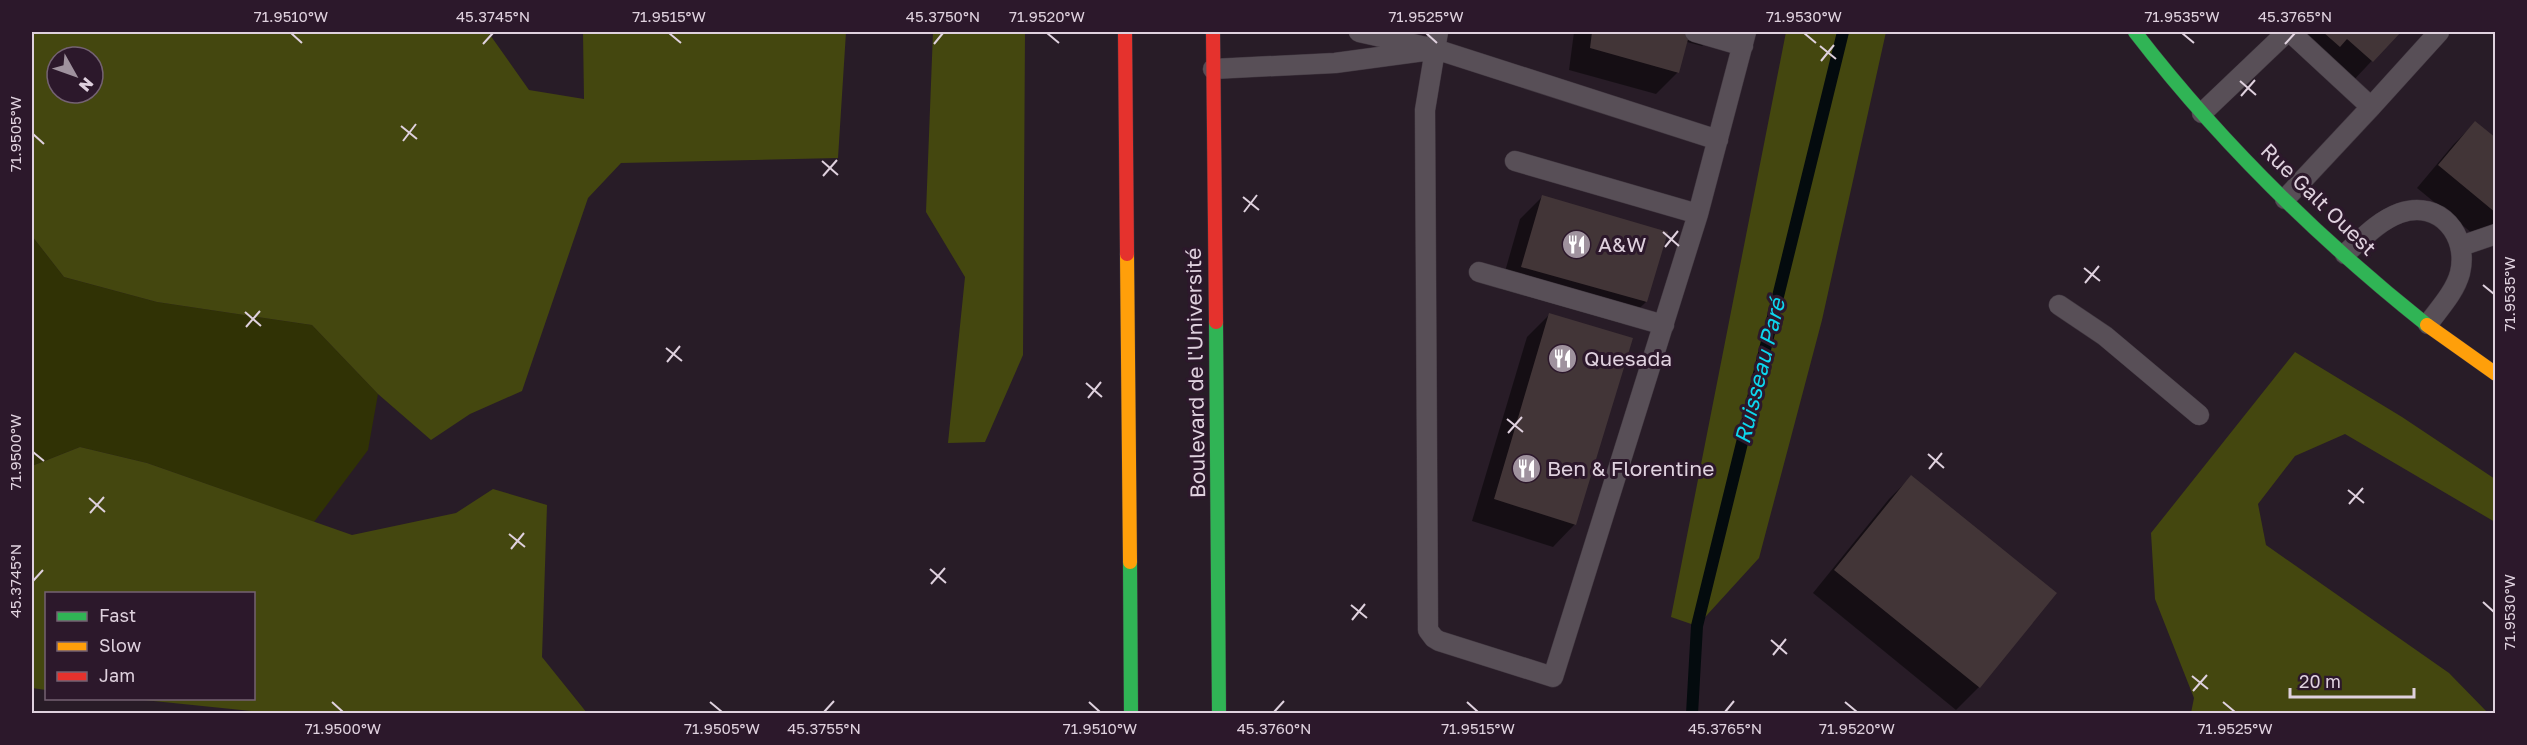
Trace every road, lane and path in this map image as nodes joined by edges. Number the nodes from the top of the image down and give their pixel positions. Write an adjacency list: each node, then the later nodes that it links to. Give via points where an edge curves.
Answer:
1 (1125, 32): 26 (main road)
2 (1213, 32): 10 (main road, Boulevard de l'Université)
3 (1359, 32): 9 (lane)
4 (1695, 32): 8 (lane)
5 (2134, 32): 12 (main road, Rue Galt Ouest)
6 (2289, 32): 11 (lane); 12 (lane)
7 (2439, 32): 11 (lane)
8 (1745, 39): 13 (lane)
9 (1437, 40): 10 (lane, via 1335,63); 13 (lane); 23 (lane, via 1425,110 1426,560 1428,630 1434,638 1553,677)
10 (1213, 69): 27 (main road, Boulevard de l'Université)
11 (2371, 106): 15 (lane)
12 (2202, 113): 15 (main road, Rue Galt Ouest)
13 (1718, 140): 16 (lane)
14 (1515, 161): 16 (lane)
15 (2286, 200): 19 (main road, Rue Galt Ouest)
16 (1698, 214): 23 (lane)
17 (2496, 234): 18 (lane)
18 (2461, 246): 19 (lane, via 2456,231 2445,219 2420,210 2384,221); 22 (lane, via 2457,281)
19 (2345, 254): 22 (main road, Rue Galt Ouest)
20 (1479, 272): 23 (lane)
21 (2059, 305): 25 (lane, via 2105,336)
22 (2428, 324): 24 (main road, Rue Galt Ouest)
23 (1664, 325)
24 (2496, 374)
25 (2199, 415)
26 (1131, 714)
27 (1219, 714)

